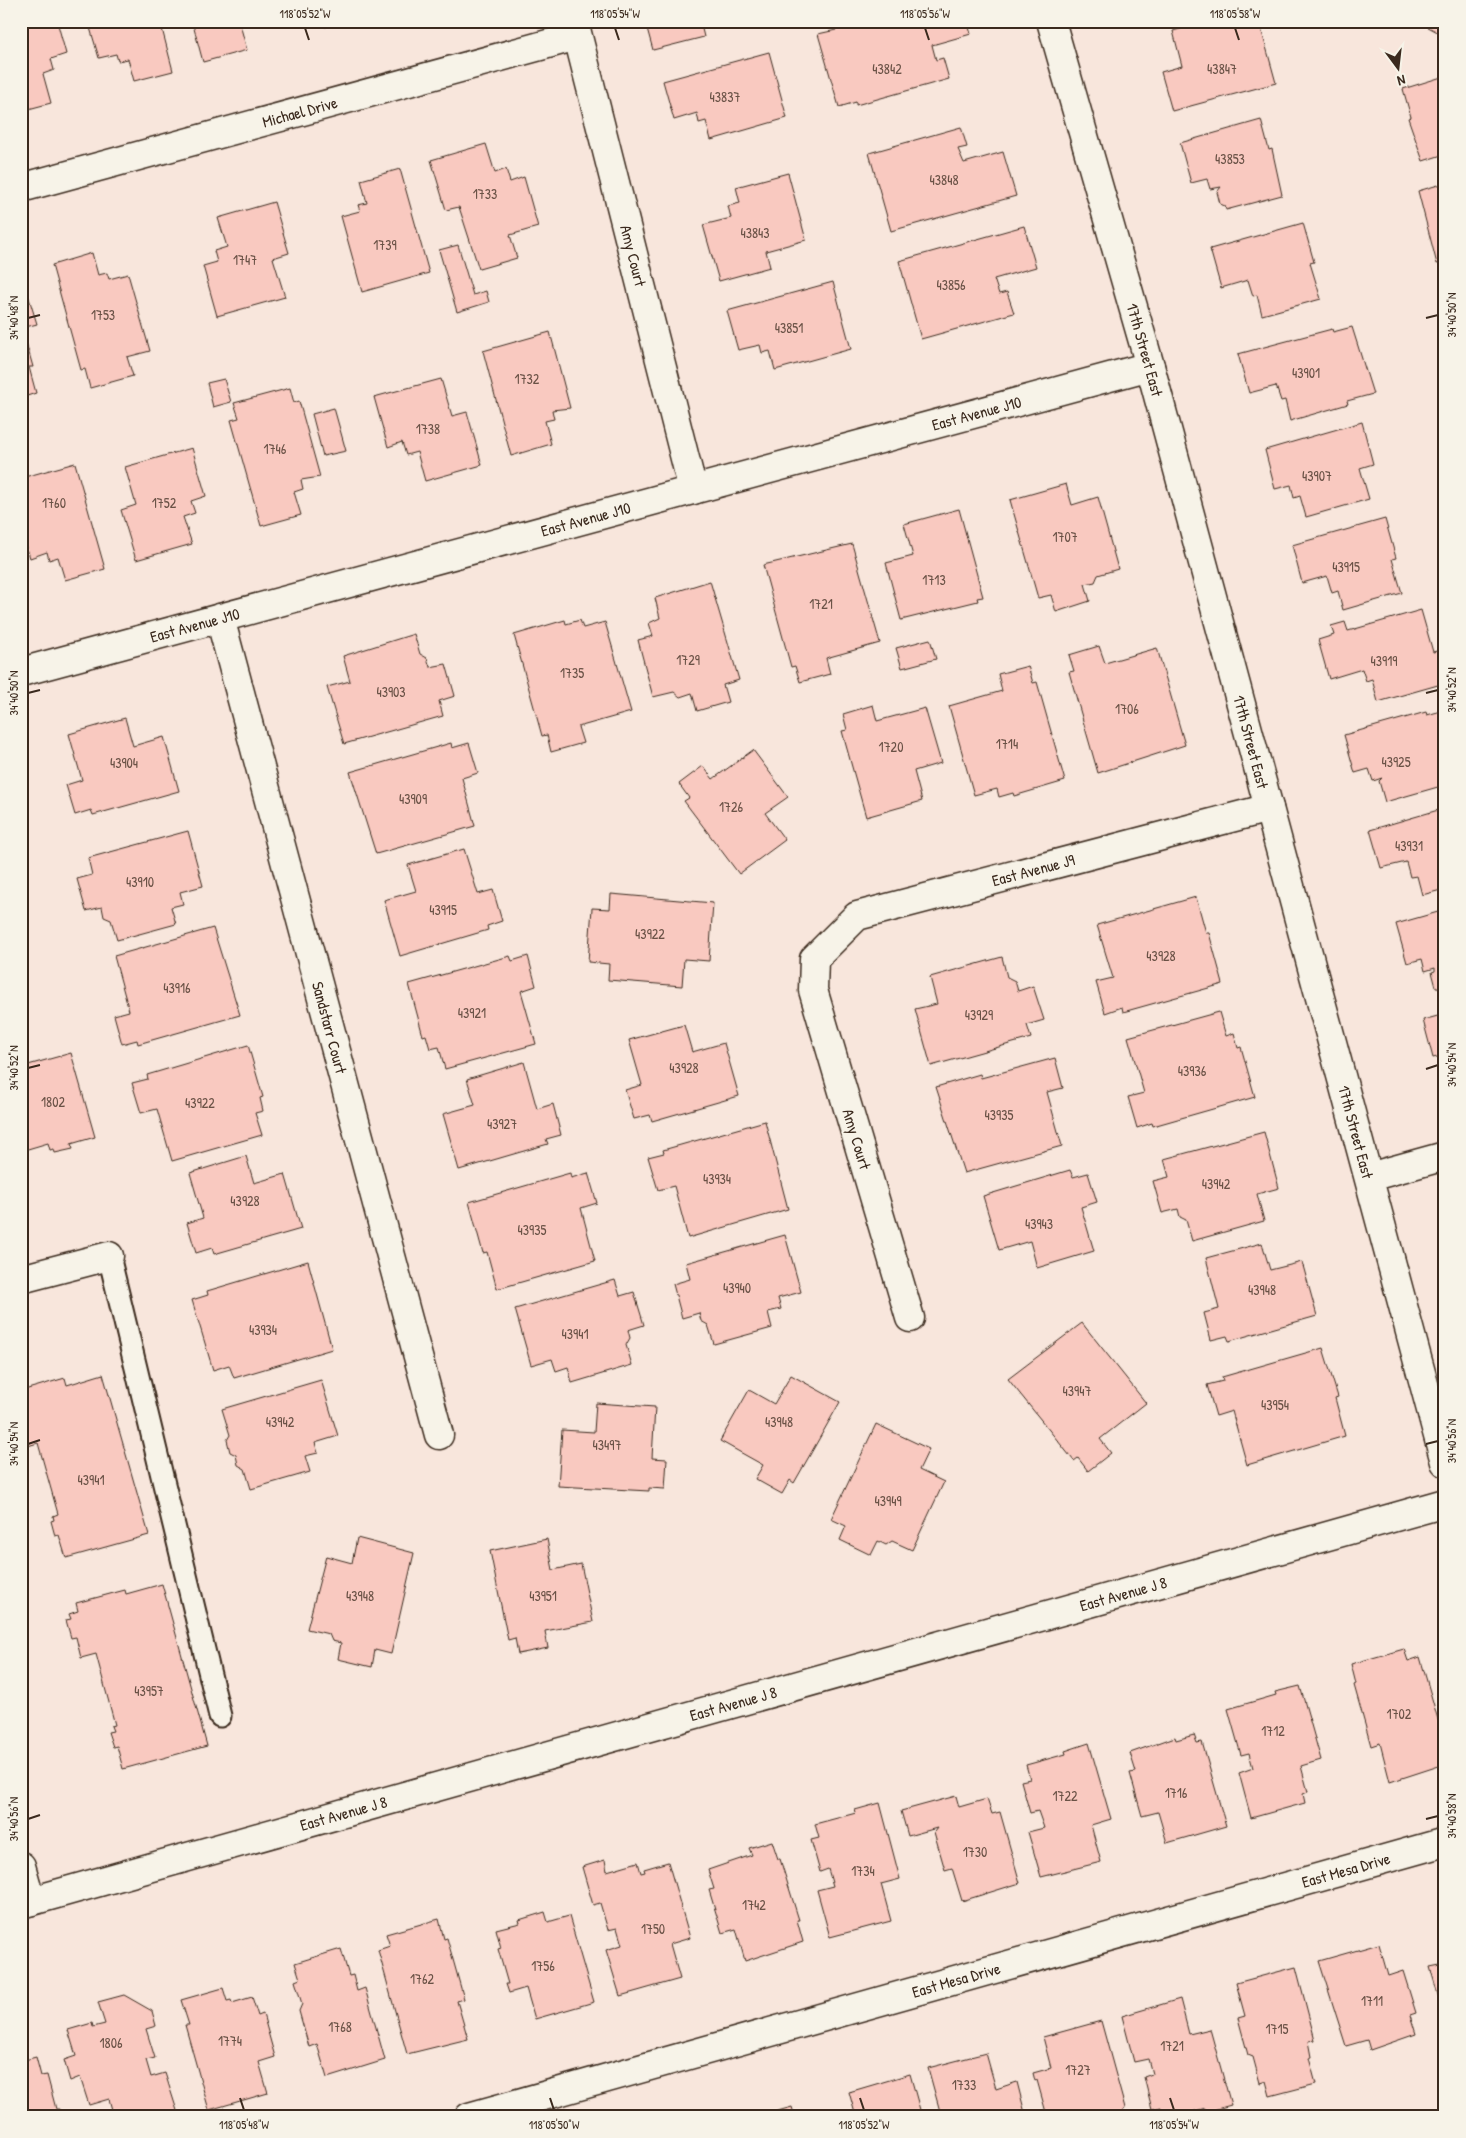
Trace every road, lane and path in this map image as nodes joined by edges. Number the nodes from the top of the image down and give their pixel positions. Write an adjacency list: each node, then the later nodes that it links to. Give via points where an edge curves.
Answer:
1 (1051, 21): 4 (street, 17th Street East)
2 (575, 28): 3 (street, Michael Drive); 5 (street, Amy Court)
3 (21, 188)
4 (1150, 366): 5 (street, East Avenue J10); 8 (street, 17th Street East)
5 (693, 490): 6 (street, East Avenue J10)
6 (220, 618): 7 (street, East Avenue J10); 15 (street, Sandstarr Court)
7 (21, 672)
8 (1269, 808): 9 (street, East Avenue J9, via 856,916); 11 (street, 17th Street East)
9 (814, 959): 14 (street, Amy Court, via 813,990)
10 (1445, 1156): 11 (street)
11 (1369, 1178): 16 (street, 17th Street East)
12 (109, 1256): 13 (street); 18 (lane)
13 (21, 1279)
14 (910, 1318)
15 (439, 1436)
16 (1445, 1462)
17 (1445, 1503): 21 (street, East Avenue J 8)
18 (220, 1716)
19 (1445, 1842): 22 (street, East Mesa Drive)
20 (21, 1866): 21 (street)
21 (26, 1903)
22 (469, 2117)

